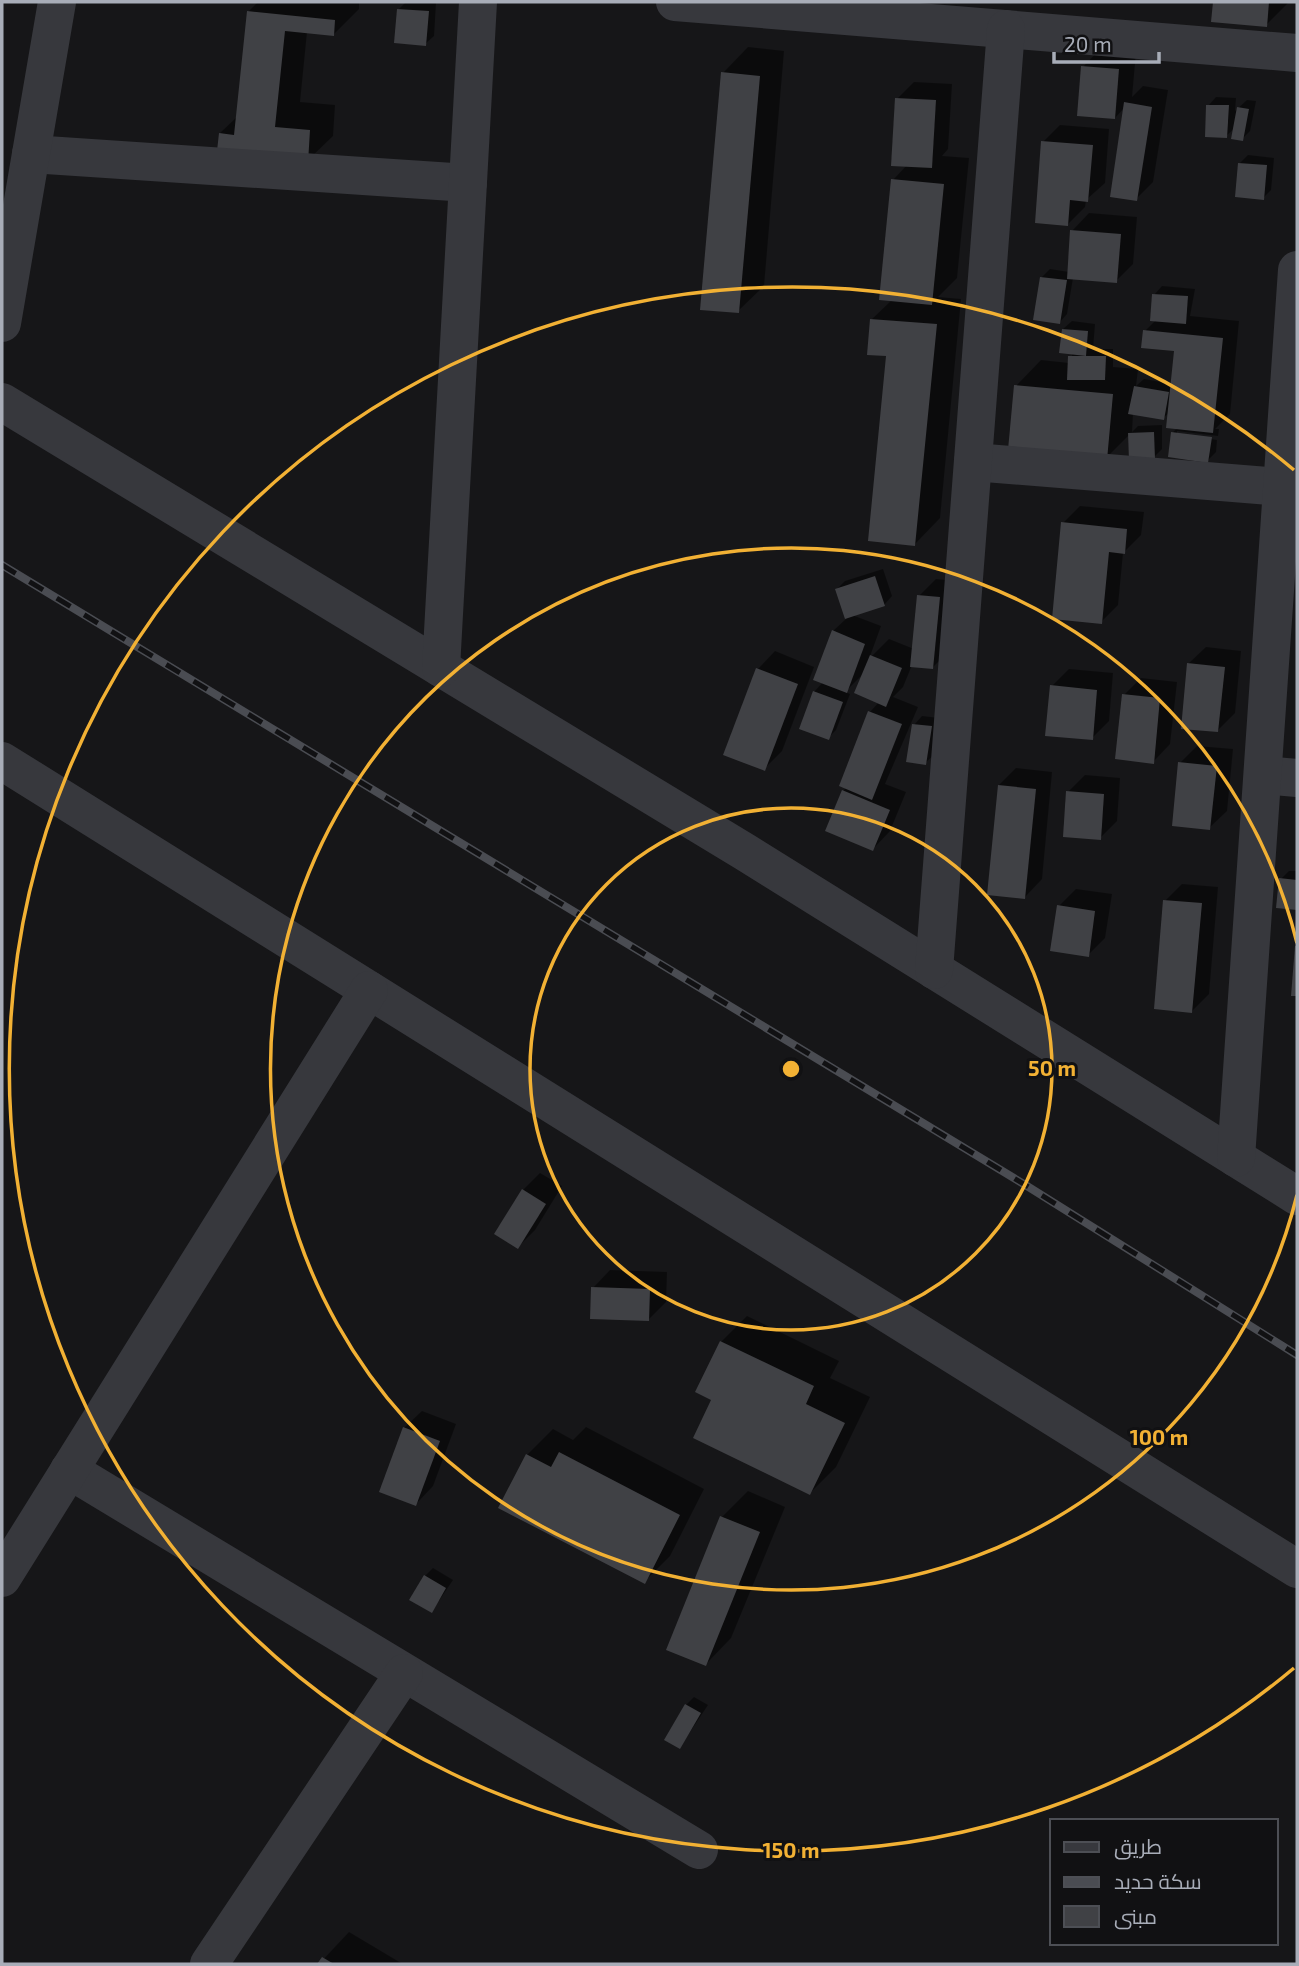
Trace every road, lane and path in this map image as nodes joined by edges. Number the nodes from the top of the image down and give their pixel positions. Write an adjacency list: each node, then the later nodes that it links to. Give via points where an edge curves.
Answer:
1 (57, 2): 6 (street)
2 (478, 2): 7 (street)
3 (675, 2): 4 (street)
4 (1006, 29): 5 (street); 12 (street)
5 (1297, 53)
6 (31, 154): 7 (street); 9 (street)
7 (468, 183): 14 (street)
8 (1297, 270): 11 (street)
9 (2, 323)
10 (2, 401): 14 (street)
11 (1292, 413): 13 (street)
12 (972, 462): 13 (street); 17 (street)
13 (1282, 487): 16 (street)
14 (441, 668): 17 (street)
15 (2, 761): 18 (street)
16 (1280, 777): 19 (street)
17 (933, 970): 19 (street)
18 (369, 990): 21 (street); 22 (street)
19 (1236, 1158): 20 (street)
20 (1297, 1196)
21 (69, 1470): 23 (street); 24 (street)
22 (1297, 1569)
23 (2, 1578)
24 (404, 1673): 25 (street); 26 (street)
25 (699, 1850)
26 (209, 1964)

